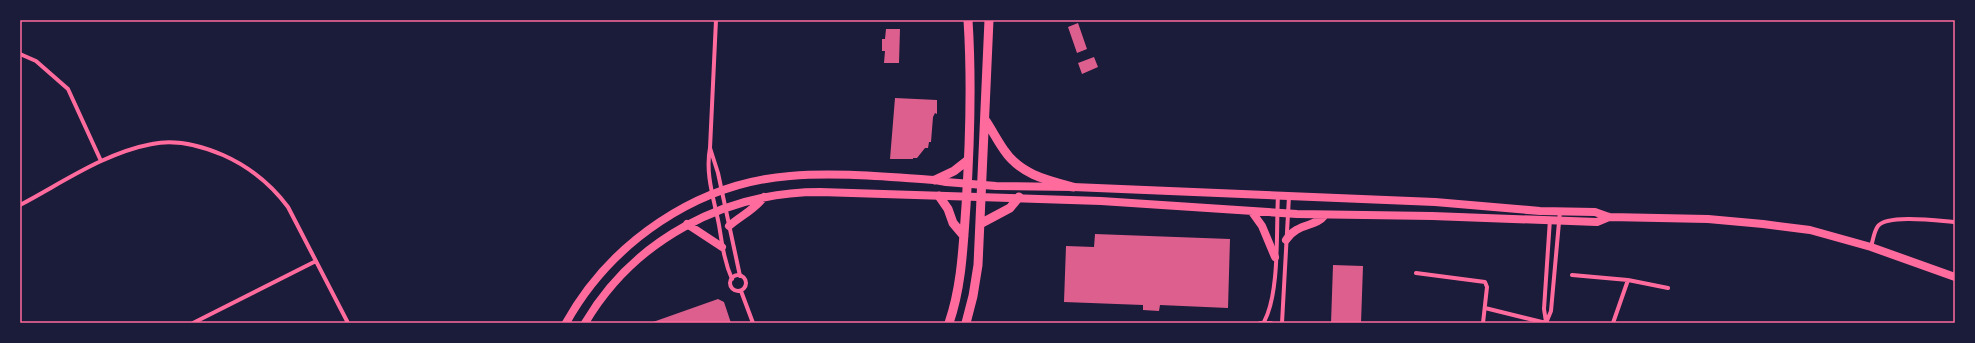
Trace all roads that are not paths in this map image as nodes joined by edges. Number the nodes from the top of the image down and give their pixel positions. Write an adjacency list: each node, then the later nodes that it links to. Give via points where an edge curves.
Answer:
1 (716, 20): 6 (street)
2 (968, 20): 7 (highway)
3 (989, 20): 5 (highway)
4 (20, 54): 8 (street, via 36,60 68,89)
5 (986, 121): 11 (highway); 12 (highway, via 1007,154 1024,170 1038,178)
6 (710, 148): 13 (street); 14 (street, via 707,162)
7 (968, 160): 9 (highway, via 954,172); 10 (highway)
8 (101, 161): 22 (street); 43 (street, via 153,144 192,145 212,150 248,167 277,192 288,207)
9 (935, 180): 10 (main road); 13 (main road, via 789,176)
10 (967, 184): 11 (main road); 20 (highway)
11 (982, 185): 12 (main road); 18 (highway)
12 (1073, 187): 15 (main road)
13 (722, 190): 14 (main road); 23 (street)
14 (712, 194): 24 (street); 60 (main road, via 670,215 630,244 605,268 577,304)
15 (1278, 195): 16 (main road); 28 (street)
16 (1289, 195): 25 (main road); 29 (street)
17 (939, 196): 19 (main road, via 808,192); 20 (main road); 38 (highway, via 948,209 953,223)
18 (982, 196): 20 (main road); 21 (main road); 36 (highway)
19 (764, 197): 23 (main road); 37 (main road, via 755,208)
20 (966, 197): 38 (highway)
21 (1019, 197): 27 (main road); 36 (highway, via 1010,208)
22 (20, 205)
23 (725, 207): 24 (main road); 37 (street)
24 (716, 211): 35 (main road); 40 (street)
25 (1550, 211): 26 (main road); 32 (street)
26 (1560, 211): 31 (main road, via 1595,212); 33 (street)
27 (1252, 212): 28 (main road); 42 (main road, via 1262,226)
28 (1277, 213): 29 (main road); 42 (street)
29 (1288, 214): 30 (main road); 39 (street)
30 (1325, 215): 32 (main road); 39 (main road, via 1321,221 1292,231)
31 (1608, 216): 33 (main road, via 1597,222); 41 (main road, via 1763,224 1810,230)
32 (1550, 220): 33 (main road); 45 (street)
33 (1559, 220): 46 (street)
34 (1955, 222): 41 (street, via 1895,219 1885,221 1878,226)
35 (687, 224): 40 (main road); 61 (main road, via 648,250 622,274)
36 (980, 224): 64 (highway, via 976,280)
37 (730, 226): 48 (street)
38 (964, 236): 63 (highway, via 960,282)
39 (1286, 240): 66 (street)
40 (722, 247): 50 (street)
41 (1871, 247): 49 (main road)
42 (1275, 257): 57 (street, via 1270,311)
43 (316, 261): 58 (street); 59 (street)
44 (1416, 273): 56 (street, via 1485,282)
45 (1546, 273): 46 (street); 54 (street)
46 (1554, 274): 55 (street)
47 (1572, 275): 51 (street)
48 (740, 276): 50 (street); 53 (street, via 746,284)
49 (1955, 278)
50 (732, 279): 53 (street, via 732,288)
51 (1628, 280): 52 (street); 69 (street)
52 (1668, 288)
53 (741, 291): 62 (street)
54 (1544, 298): 55 (street); 68 (street)
55 (1553, 299): 68 (street)
56 (1485, 308): 67 (street); 68 (street)
57 (1262, 322): 65 (street)
58 (193, 323)
59 (348, 323)
60 (566, 323)
61 (585, 323)
62 (753, 323)
63 (949, 323)
64 (966, 323)
65 (1271, 323)
66 (1282, 323)
67 (1483, 323)
68 (1546, 323)
69 (1613, 323)

